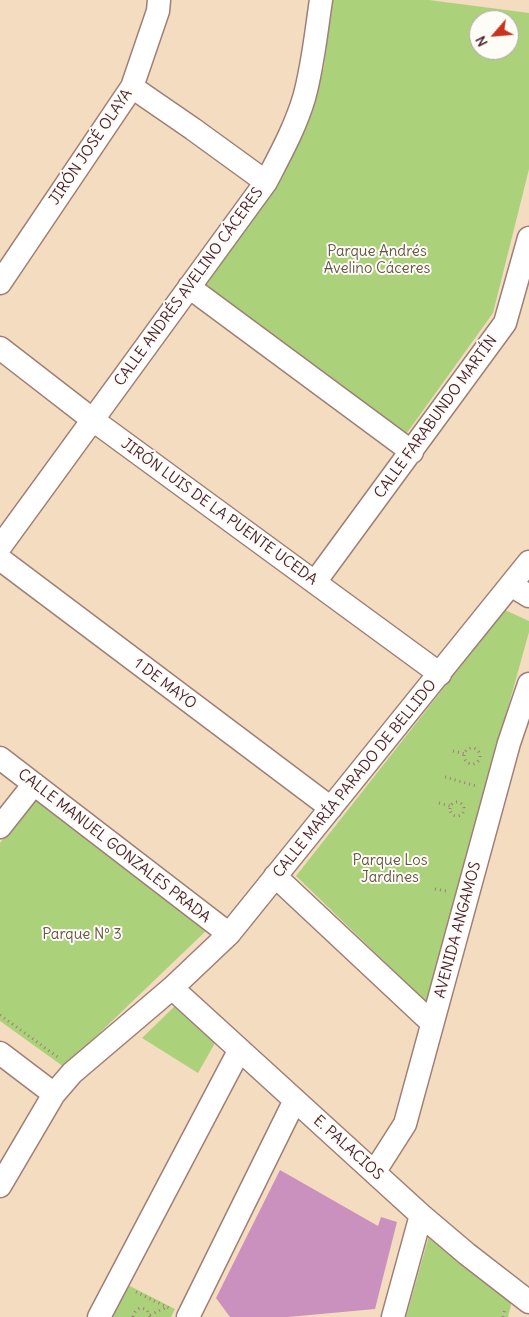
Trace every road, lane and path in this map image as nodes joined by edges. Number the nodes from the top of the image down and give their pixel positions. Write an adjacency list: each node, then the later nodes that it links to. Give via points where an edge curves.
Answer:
1 (159, 0): 3 (street, JIRÓN JOSÉ OLAYA)
2 (321, 0): 4 (street, CALLE ANDRÉS AVELINO CÁCERES, via 304,99)
3 (132, 87): 4 (street); 6 (street, JIRÓN JOSÉ OLAYA)
4 (266, 182): 7 (street, CALLE ANDRÉS AVELINO CÁCERES)
5 (529, 238): 10 (street, CALLE FARABUNDO MARTÍN, via 505,323)
6 (0, 283)
7 (189, 288): 9 (street, CALLE ANDRÉS AVELINO CÁCERES); 10 (street)
8 (0, 348): 9 (street, JIRÓN LUIS DE LA PUENTE UCEDA)
9 (93, 420): 11 (street, CALLE ANDRÉS AVELINO CÁCERES); 14 (street, JIRÓN LUIS DE LA PUENTE UCEDA)
10 (412, 452): 14 (street, CALLE FARABUNDO MARTÍN)
11 (0, 547)
12 (0, 559): 26 (street, 1 DE MAYO)
13 (529, 562): 15 (street, CALLE MARÍA PARADO DE BELLIDO)
14 (315, 582): 16 (street, JIRÓN LUIS DE LA PUENTE UCEDA)
15 (520, 591): 16 (street, CALLE MARÍA PARADO DE BELLIDO)
16 (440, 674): 26 (street, CALLE MARÍA PARADO DE BELLIDO)
17 (529, 684): 32 (street, AVENIDA ANGAMOS, via 509,743)
18 (452, 750): 19 (path)
19 (465, 754): 19 (path, via 467,763 478,762 480,756 474,749)
20 (0, 758): 22 (street, CALLE MANUEL GONZALES PRADA)
21 (446, 777): 23 (path)
22 (34, 784): 27 (street); 29 (street, CALLE MANUEL GONZALES PRADA)
23 (482, 787)
24 (438, 803): 25 (path)
25 (450, 806): 25 (path, via 452,815 462,814 461,804 454,802)
26 (331, 808): 28 (street, CALLE MARÍA PARADO DE BELLIDO)
27 (0, 828)
28 (275, 876): 29 (street, CALLE MARÍA PARADO DE BELLIDO); 32 (street)
29 (229, 934): 30 (street, CALLE MARÍA PARADO DE BELLIDO)
30 (172, 988): 33 (street, E. PALACIOS); 36 (street, CALLE MARÍA PARADO DE BELLIDO, via 72,1073)
31 (0, 1015): 35 (path, via 60,1059)
32 (432, 1022): 38 (street, AVENIDA ANGAMOS, via 405,1124)
33 (239, 1050): 37 (street, E. PALACIOS); 46 (street)
34 (0, 1053): 36 (street)
35 (66, 1058)
36 (54, 1094): 39 (street, CALLE MARÍA PARADO DE BELLIDO)
37 (295, 1100): 38 (street, E. PALACIOS); 44 (street)
38 (375, 1171): 40 (street, E. PALACIOS)
39 (0, 1186)
40 (421, 1214): 42 (street, E. PALACIOS); 48 (street)
41 (134, 1291): 43 (path)
42 (529, 1304): 49 (street)
43 (167, 1307): 44 (path); 45 (path)
44 (181, 1314)
45 (150, 1316): 47 (path, via 143,1308 134,1312)
46 (100, 1317)
47 (133, 1317)
48 (393, 1317)
49 (526, 1317)

